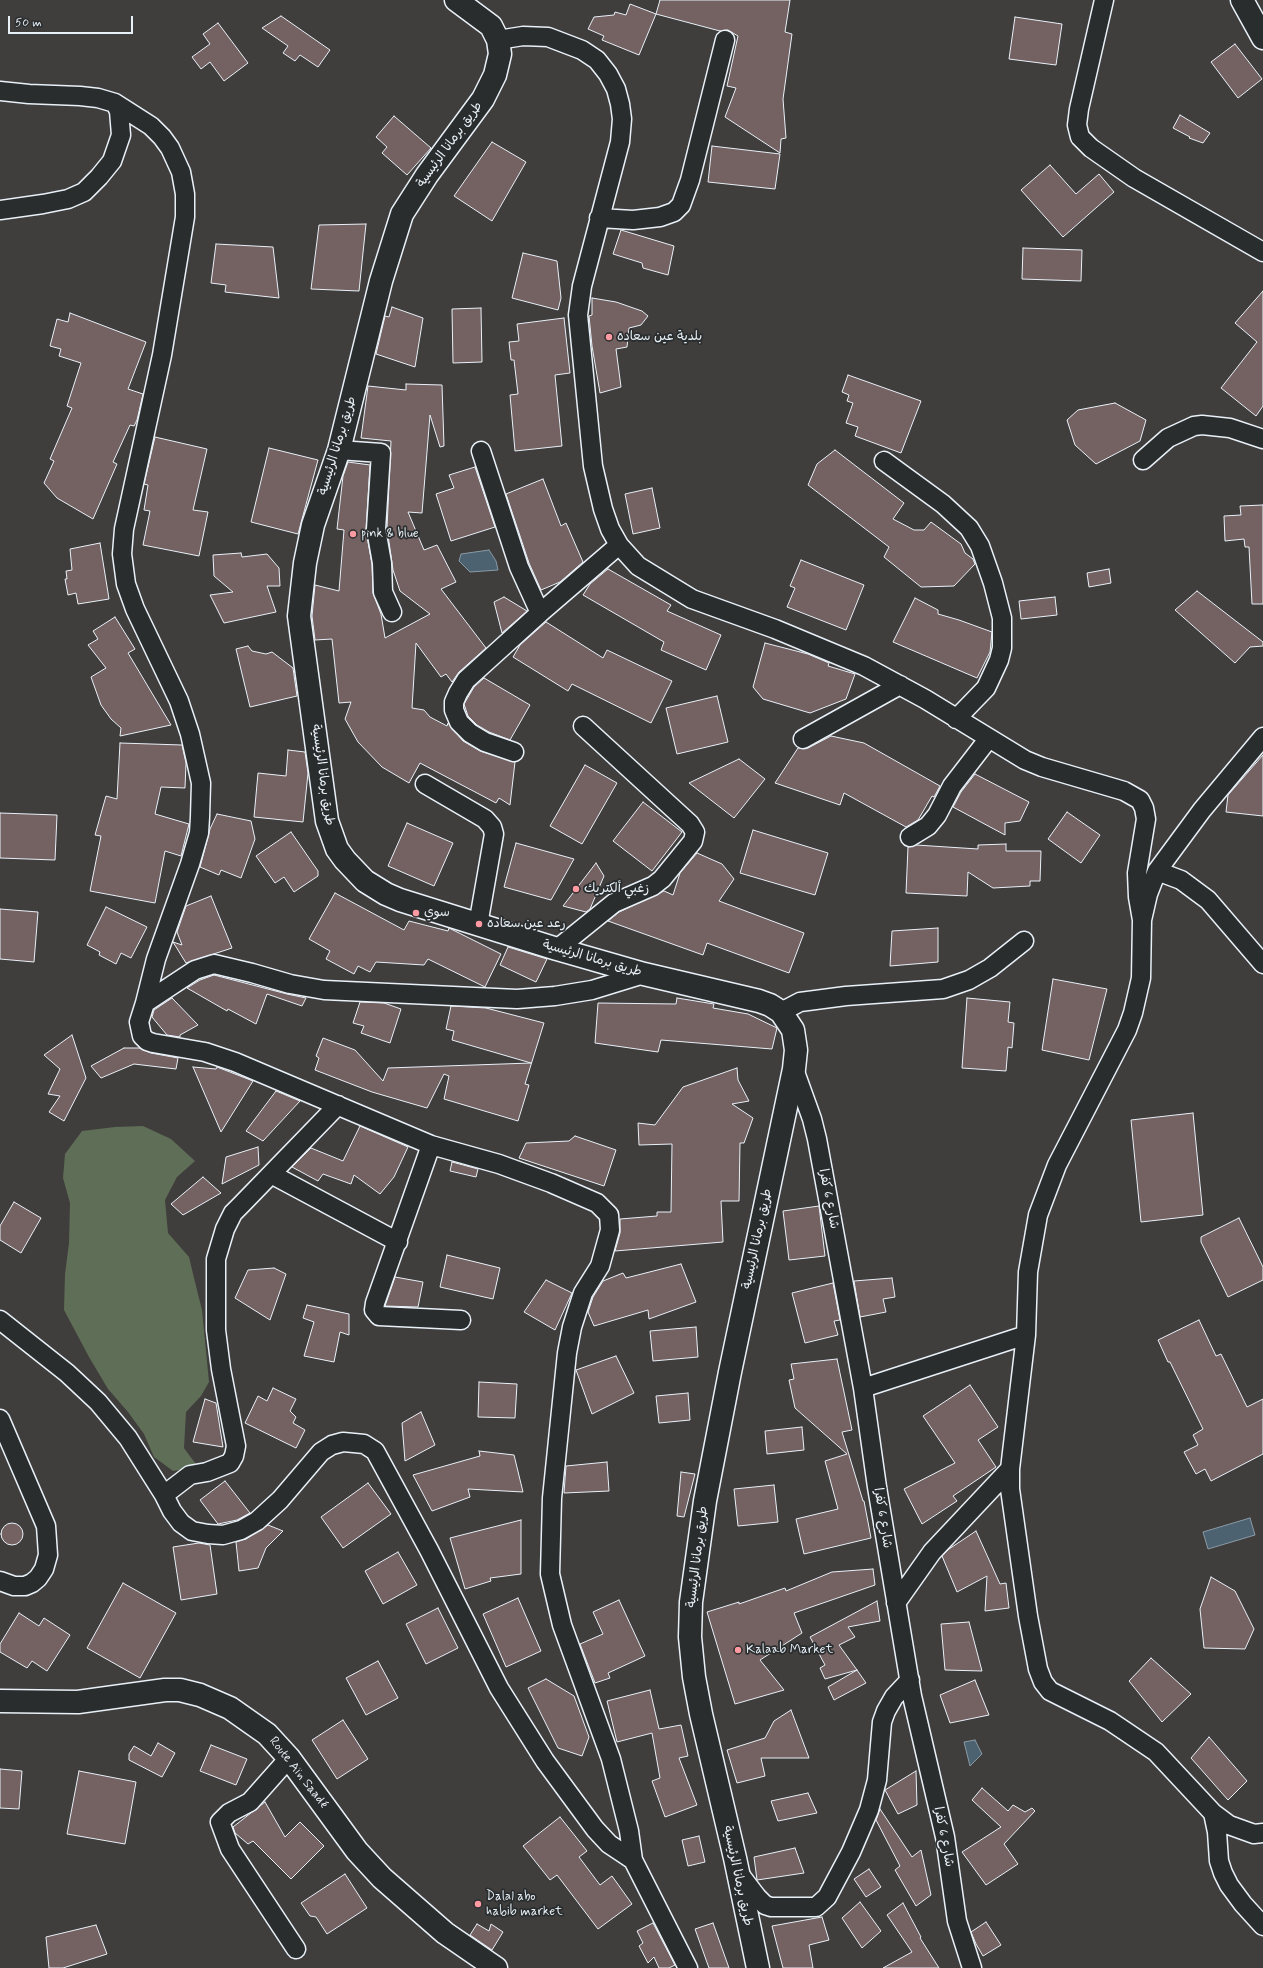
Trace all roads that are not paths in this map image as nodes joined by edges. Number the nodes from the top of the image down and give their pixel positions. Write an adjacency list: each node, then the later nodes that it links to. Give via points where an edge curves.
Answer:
1 (456, 0): 5 (main road, via 491,26)
2 (1104, 0): 11 (street, via 1079,109 1077,125 1080,136 1091,148 1134,178)
3 (1242, 0): 4 (main road)
4 (1263, 38)
5 (498, 40): 10 (street, via 523,36 559,40 597,60 608,74 616,89 622,119 616,160); 13 (main road, طريق برمانا الرئيسية, via 500,54 495,75 483,99 427,175 402,214 381,281)
6 (725, 40): 10 (street, via 690,180 681,205 674,212 660,218)
7 (0, 91): 8 (street, via 80,96)
8 (115, 103): 9 (street, via 119,111 121,135 112,161 84,192 68,199); 36 (street, via 151,126 162,137 181,172 185,194 184,217 162,355 124,529 122,554 126,584 135,609 179,701 190,734 201,783 200,817 199,833 190,864 156,959)
9 (0, 210)
10 (599, 218): 17 (street, via 582,286 578,315 593,466 603,508)
11 (1263, 252)
12 (1263, 439): 15 (street, via 1230,428 1202,425 1168,438)
13 (339, 450): 18 (street, via 381,453 376,529 382,563 383,592); 31 (main road, طريق برمانا الرئيسية, via 313,525 305,563 299,616 327,821 332,837 345,860 355,872 377,889 400,900)
14 (481, 451): 19 (street, via 519,567)
15 (1143, 460)
16 (884, 461): 21 (street, via 943,504 969,528 980,546 993,583 1002,618 1002,648 999,660 986,688)
17 (619, 545): 19 (street); 20 (street, via 638,566 692,599 775,629 857,663)
18 (392, 612)
19 (540, 613): 26 (street, via 466,680 454,702 456,716 470,733 485,742)
20 (900, 685): 21 (street); 25 (street)
21 (956, 719): 24 (street)
22 (583, 726): 33 (street, via 690,824 695,832 692,841 662,879 653,886 614,903)
23 (1263, 737): 29 (street, via 1202,810)
24 (989, 738): 28 (street, via 952,786 937,815 928,826); 30 (street, via 1042,767 1124,791 1140,800 1146,819 1137,873)
25 (803, 739)
26 (514, 752)
27 (424, 784): 31 (street, via 485,819 492,827 494,834)
28 (910, 837)
29 (1157, 871): 30 (street); 34 (street, via 1181,880 1201,894)
30 (1142, 920): 45 (street, via 1141,978 1134,1013 1057,1165 1038,1215 1028,1272)
31 (478, 925): 33 (main road, طريق برمانا الرئيسية)
32 (1024, 941): 37 (street, via 990,968 969,980 943,989 800,1002)
33 (557, 949): 35 (main road, طريق برمانا الرئيسية)
34 (1263, 964)
35 (644, 974): 36 (street, via 592,990 517,999 330,991 290,984 214,964 195,970); 37 (main road, طريق برمانا الرئيسية, via 759,1001)
36 (145, 1003): 39 (street, via 139,1022 142,1036 147,1041 160,1046 218,1056)
37 (781, 1012): 38 (main road, طريق برمانا الرئيسية, via 793,1030 796,1050)
38 (794, 1069): 46 (street, شارع 6 كفرا, via 817,1139); 58 (main road, طريق برمانا الرئيسية, via 730,1372 708,1486 691,1602 690,1636 694,1678 713,1771)
39 (338, 1105): 40 (street); 41 (street)
40 (431, 1145): 42 (street); 57 (street, via 499,1164 551,1183 596,1203 607,1211 611,1220 600,1266 583,1293 568,1346 552,1498 550,1574 562,1625 611,1759 628,1824)
41 (271, 1174): 42 (street); 49 (street, via 229,1220 216,1259 216,1330 236,1446 234,1456 230,1463 207,1472 190,1475)
42 (398, 1242): 44 (street, via 375,1303 376,1314)
43 (0, 1320): 49 (street, via 67,1373 98,1402 128,1438)
44 (462, 1320)
45 (1026, 1335): 46 (street); 48 (street)
46 (863, 1388): 51 (street, شارع 6 كفرا)
47 (0, 1419): 50 (street, via 46,1526 48,1543 48,1555 38,1578 25,1586 7,1585)
48 (1010, 1469): 51 (street, via 932,1552); 55 (street, via 1015,1532 1038,1669 1043,1682 1050,1691 1110,1721 1156,1752)
49 (164, 1495): 57 (street, via 181,1523 192,1531 223,1535 257,1521 280,1500 321,1452 343,1442 364,1444 376,1451 499,1688 545,1761 595,1829 610,1844)
50 (0, 1581)
51 (896, 1603): 52 (street, شارع 6 كفرا)
52 (910, 1680): 58 (street, via 894,1697 886,1711 882,1722 877,1780 869,1810 851,1852 827,1897 816,1906 771,1907 757,1897); 64 (street, شارع 6 كفرا, via 945,1837 957,1921)
53 (0, 1701): 54 (main road, Route Aïn Saadé, via 78,1702 180,1690 214,1700 247,1719 267,1734)
54 (289, 1758): 60 (street, via 250,1802 229,1812 220,1822 230,1849); 61 (main road, Route Aïn Saadé, via 357,1851 382,1878 445,1933)
55 (1213, 1813): 56 (street, via 1229,1825 1254,1834); 59 (street, via 1223,1873 1243,1904)
56 (1263, 1833)
57 (633, 1860): 62 (street)
58 (738, 1871): 63 (main road, طريق برمانا الرئيسية)
59 (1263, 1926)
60 (296, 1949)
61 (496, 1968)
62 (688, 1968)
63 (758, 1968)
64 (972, 1968)

